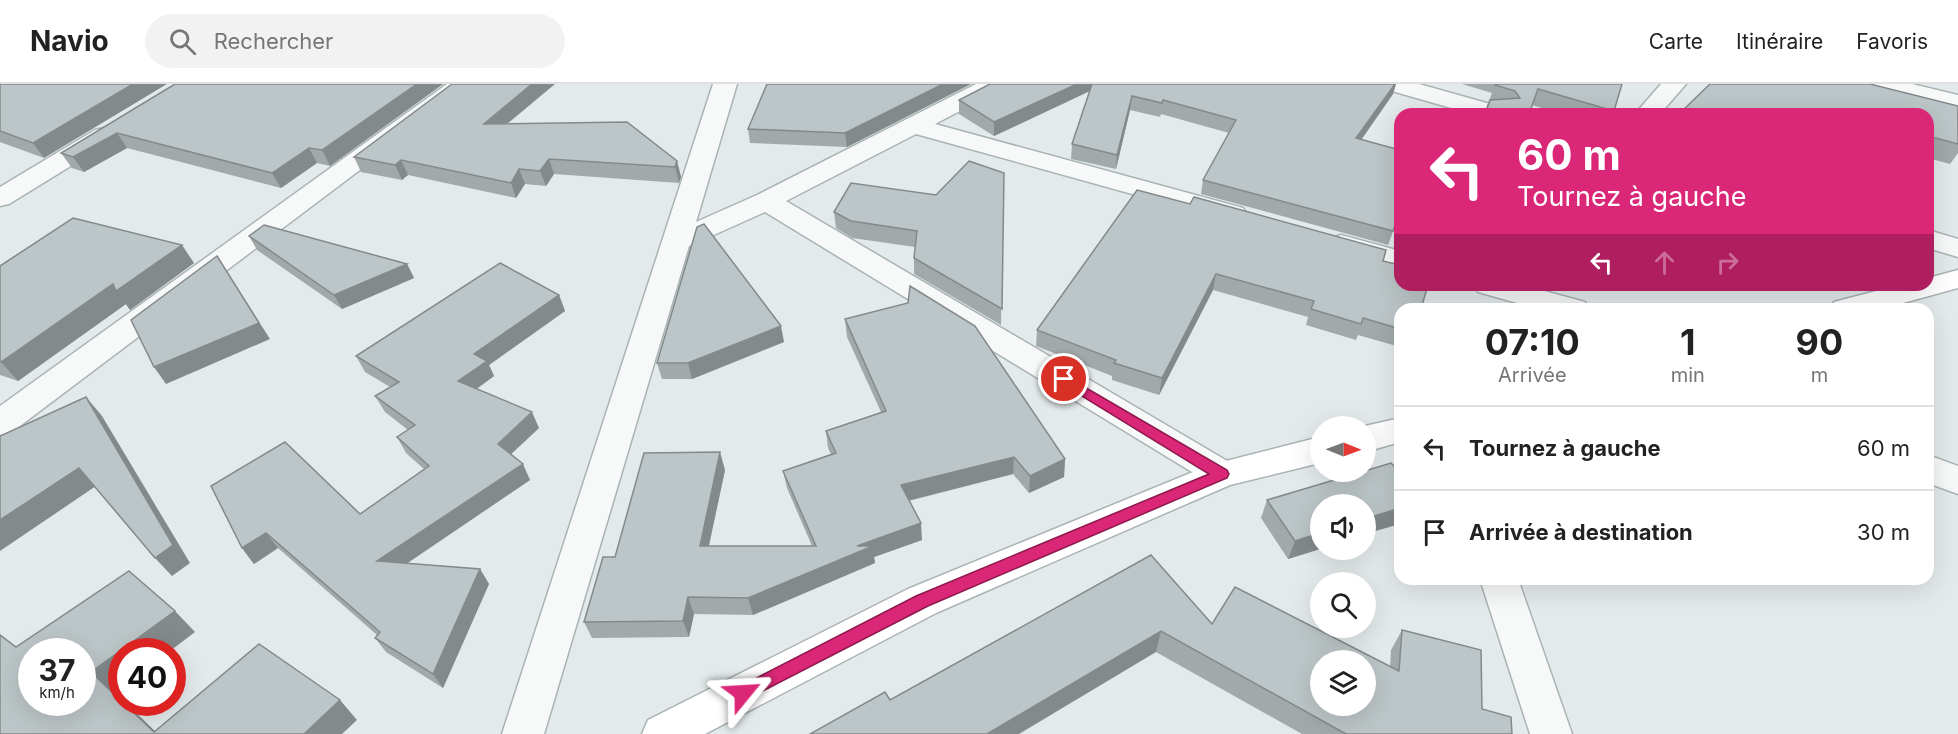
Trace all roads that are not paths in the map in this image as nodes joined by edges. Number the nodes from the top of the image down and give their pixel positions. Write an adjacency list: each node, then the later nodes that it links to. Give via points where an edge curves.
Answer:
1 (462, 84): 26 (street)
2 (725, 84): 16 (street)
3 (994, 84): 11 (street)
4 (1393, 84): 8 (street)
5 (1674, 84): 9 (street)
6 (1883, 84): 7 (street)
7 (1958, 102)
8 (1478, 108)
9 (1652, 108)
10 (128, 120): 12 (street)
11 (912, 125): 13 (street); 14 (street)
12 (0, 198)
13 (766, 201): 16 (street); 31 (street)
14 (1252, 219)
15 (1320, 238): 19 (street)
16 (677, 241): 34 (street)
17 (1934, 241): 18 (street)
18 (1958, 248)
19 (1394, 258)
20 (1958, 279): 21 (street)
21 (1934, 285)
22 (1510, 291): 24 (street)
23 (1913, 291): 25 (street)
24 (1552, 303)
25 (1868, 303)
26 (0, 423)
27 (1394, 432): 28 (street)
28 (1376, 436)
29 (1310, 452): 31 (street)
30 (1934, 471): 32 (street)
31 (1222, 474): 35 (street, via 922,601)
32 (1958, 481)
33 (1501, 585): 36 (street)
34 (523, 734)
35 (663, 734)
36 (1551, 734)

